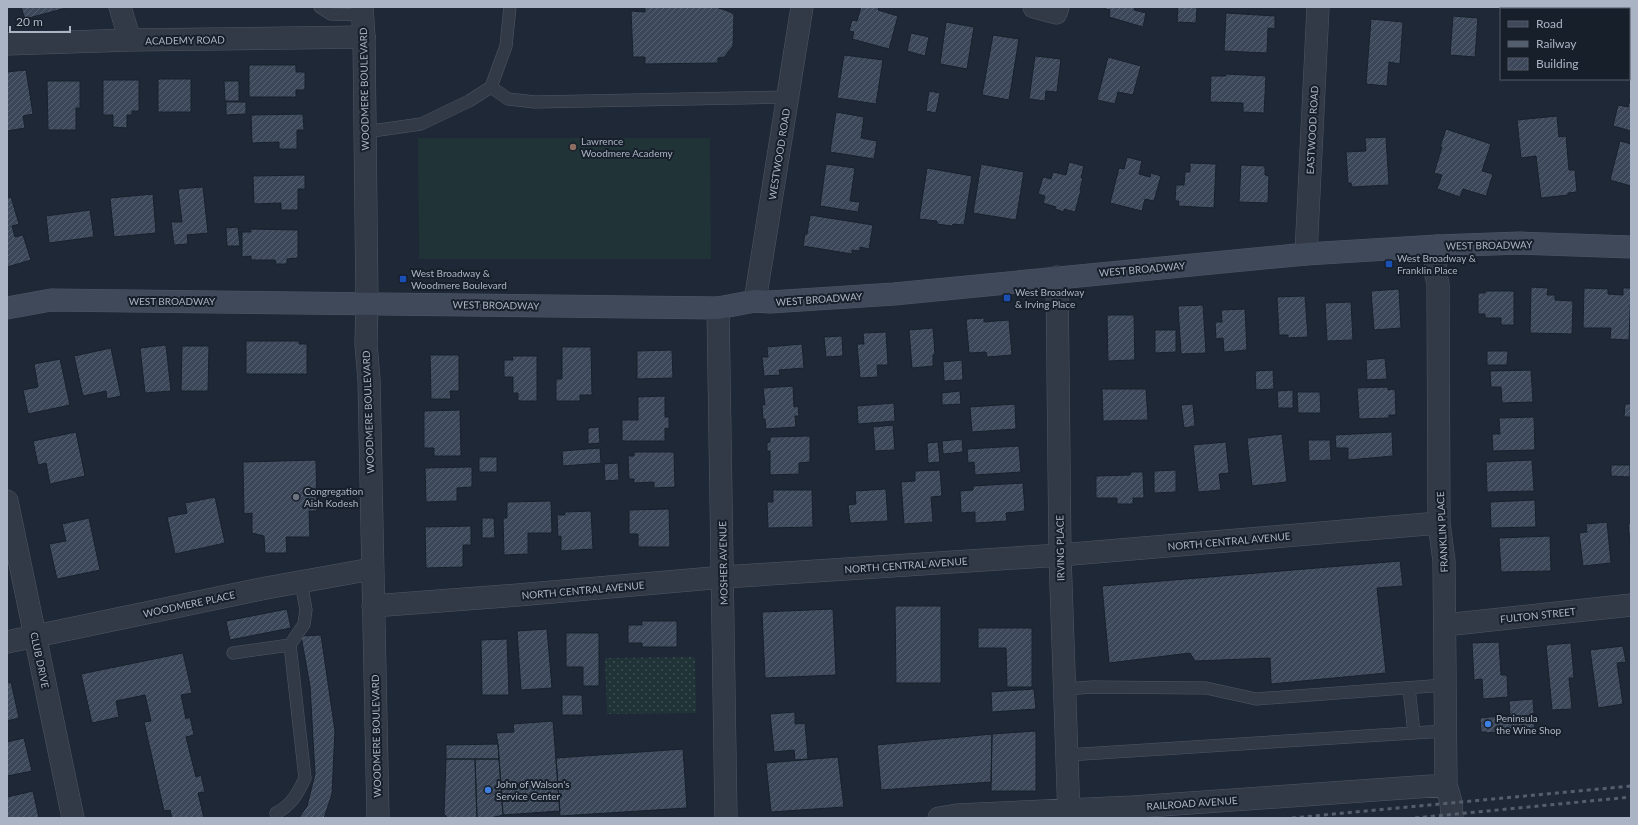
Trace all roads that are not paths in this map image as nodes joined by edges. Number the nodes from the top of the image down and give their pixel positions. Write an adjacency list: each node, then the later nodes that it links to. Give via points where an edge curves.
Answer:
1 (120, 7): 10 (street)
2 (320, 7): 8 (lane, via 331,14)
3 (510, 7): 12 (lane, via 506,46)
4 (802, 7): 13 (street, WESTWOOD ROAD)
5 (1034, 7): 6 (street, via 1056,13)
6 (1058, 7)
7 (1318, 7): 17 (street, EASTWOOD ROAD)
8 (362, 11): 9 (street, WOODMERE BOULEVARD)
9 (364, 37): 10 (street, ACADEMY ROAD); 14 (street, WOODMERE BOULEVARD)
10 (130, 40): 11 (street, ACADEMY ROAD)
11 (7, 44)
12 (491, 87): 13 (lane, via 508,99 535,102); 14 (lane, via 469,101 421,124)
13 (788, 97): 19 (street, WESTWOOD ROAD)
14 (365, 132): 20 (street, WOODMERE BOULEVARD)
15 (1437, 246): 16 (main road, WEST BROADWAY, via 1520,243); 17 (main road, WEST BROADWAY); 24 (street, FRANKLIN PLACE, via 1435,270 1438,284)
16 (1631, 247)
17 (1306, 254): 18 (main road, WEST BROADWAY)
18 (1057, 277): 19 (main road, WEST BROADWAY, via 894,294); 25 (street, IRVING PLACE)
19 (755, 301): 22 (main road, WEST BROADWAY)
20 (367, 303): 21 (main road, WEST BROADWAY, via 50,300); 22 (main road, WEST BROADWAY); 26 (street, WOODMERE BOULEVARD)
21 (7, 308)
22 (718, 308): 27 (street, MOSHER AVENUE)
23 (7, 502): 32 (street, CLUB DRIVE)
24 (1439, 523): 25 (street, NORTH CENTRAL AVENUE); 31 (street, FRANKLIN PLACE, via 1444,561)
25 (1060, 555): 27 (street, NORTH CENTRAL AVENUE); 38 (street, IRVING PLACE)
26 (372, 570): 28 (street, WOODMERE PLACE); 30 (street, WOODMERE BOULEVARD)
27 (724, 577): 30 (street, NORTH CENTRAL AVENUE); 47 (street, MOSHER AVENUE)
28 (301, 582): 32 (street, WOODMERE PLACE); 34 (lane, via 306,610 304,624)
29 (1631, 605): 31 (street, FULTON STREET)
30 (373, 606): 46 (street, WOODMERE BOULEVARD)
31 (1445, 625): 36 (street, FRANKLIN PLACE)
32 (35, 636): 33 (street, WOODMERE PLACE); 45 (street, CLUB DRIVE)
33 (7, 642)
34 (290, 645): 35 (lane); 43 (lane, via 305,778 298,794 286,808)
35 (233, 653)
36 (1445, 685): 37 (lane); 39 (street, FRANKLIN PLACE)
37 (1409, 688): 38 (lane, via 1256,699 1206,688); 40 (lane)
38 (1065, 689): 41 (street, IRVING PLACE)
39 (1445, 731): 40 (lane); 42 (street, FRANKLIN PLACE)
40 (1414, 733): 41 (lane)
41 (1067, 755): 44 (street, IRVING PLACE)
42 (1446, 785): 44 (street, RAILROAD AVENUE, via 1133,807); 49 (street, FRANKLIN PLACE)
43 (276, 812)
44 (1069, 814): 48 (street, RAILROAD AVENUE, via 957,815)
45 (73, 818)
46 (378, 818)
47 (726, 818)
48 (938, 818)
49 (1452, 818)

